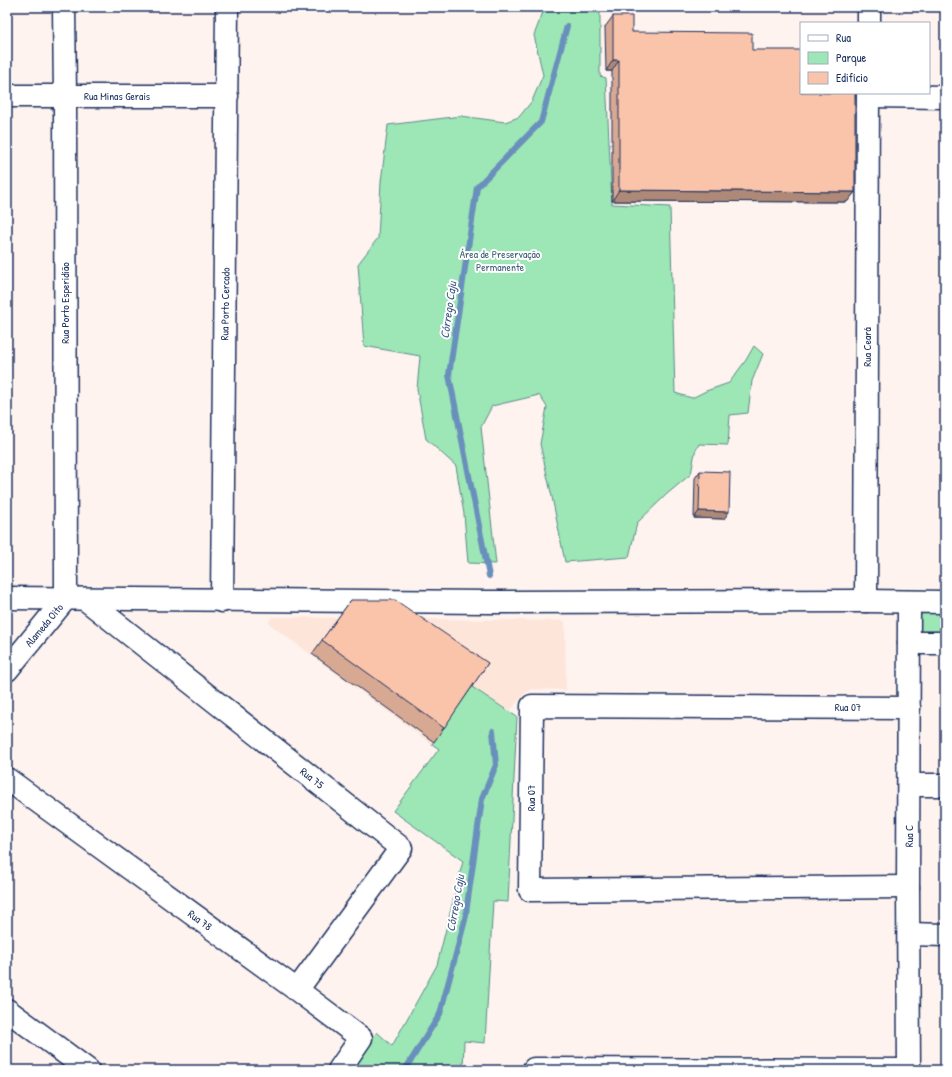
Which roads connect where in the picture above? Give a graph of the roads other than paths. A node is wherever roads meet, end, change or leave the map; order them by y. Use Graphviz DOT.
graph roads {
  1 [pos="64,7"];
  2 [pos="227,7"];
  3 [pos="869,7"];
  4 [pos="869,22"];
  5 [pos="868,94"];
  6 [pos="7,96"];
  7 [pos="65,96"];
  8 [pos="227,96"];
  9 [pos="945,97"];
  10 [pos="7,598"];
  11 [pos="75,599"];
  12 [pos="222,600"];
  13 [pos="866,601"];
  14 [pos="909,602"];
  15 [pos="945,602"];
  16 [pos="909,643"];
  17 [pos="945,643"];
  18 [pos="11,657"];
  19 [pos="909,708"];
  20 [pos="7,779"];
  21 [pos="909,785"];
  22 [pos="945,786"];
  23 [pos="908,886"];
  24 [pos="909,934"];
  25 [pos="945,935"];
  26 [pos="297,990"];
  27 [pos="7,1010"];
  28 [pos="88,1070"];
  29 [pos="339,1070"];
  30 [pos="534,1070"];
  31 [pos="909,1070"];
  1 -- 7 [label="street, Rua Porto Esperidião"];
  2 -- 8 [label="street, Rua Porto Cercado"];
  3 -- 4 [label="street"];
  5 -- 9 [label="street"];
  5 -- 13 [label="street, Rua Ceará"];
  6 -- 7 [label="street, Rua Minas Gerais"];
  7 -- 8 [label="street, Rua Minas Gerais"];
  7 -- 11 [label="street, Rua Porto Esperidião"];
  8 -- 12 [label="street, Rua Porto Cercado"];
  10 -- 11 [label="street"];
  11 -- 12 [label="street"];
  11 -- 18 [label="street, Alameda Oito"];
  11 -- 26 [label="street, Rua 75"];
  12 -- 13 [label="street"];
  13 -- 14 [label="street"];
  14 -- 15 [label="street"];
  14 -- 16 [label="street, Rua C"];
  16 -- 17 [label="street"];
  16 -- 19 [label="street, Rua C"];
  19 -- 21 [label="street, Rua C"];
  19 -- 23 [label="street, Rua 07"];
  20 -- 26 [label="street, Rua 78"];
  21 -- 22 [label="street"];
  21 -- 23 [label="street, Rua C"];
  23 -- 24 [label="street, Rua C"];
  24 -- 25 [label="street"];
  24 -- 31 [label="street, Rua C"];
  26 -- 29 [label="street, Rua 78"];
  27 -- 28 [label="street"];
  30 -- 31 [label="street"];
}
